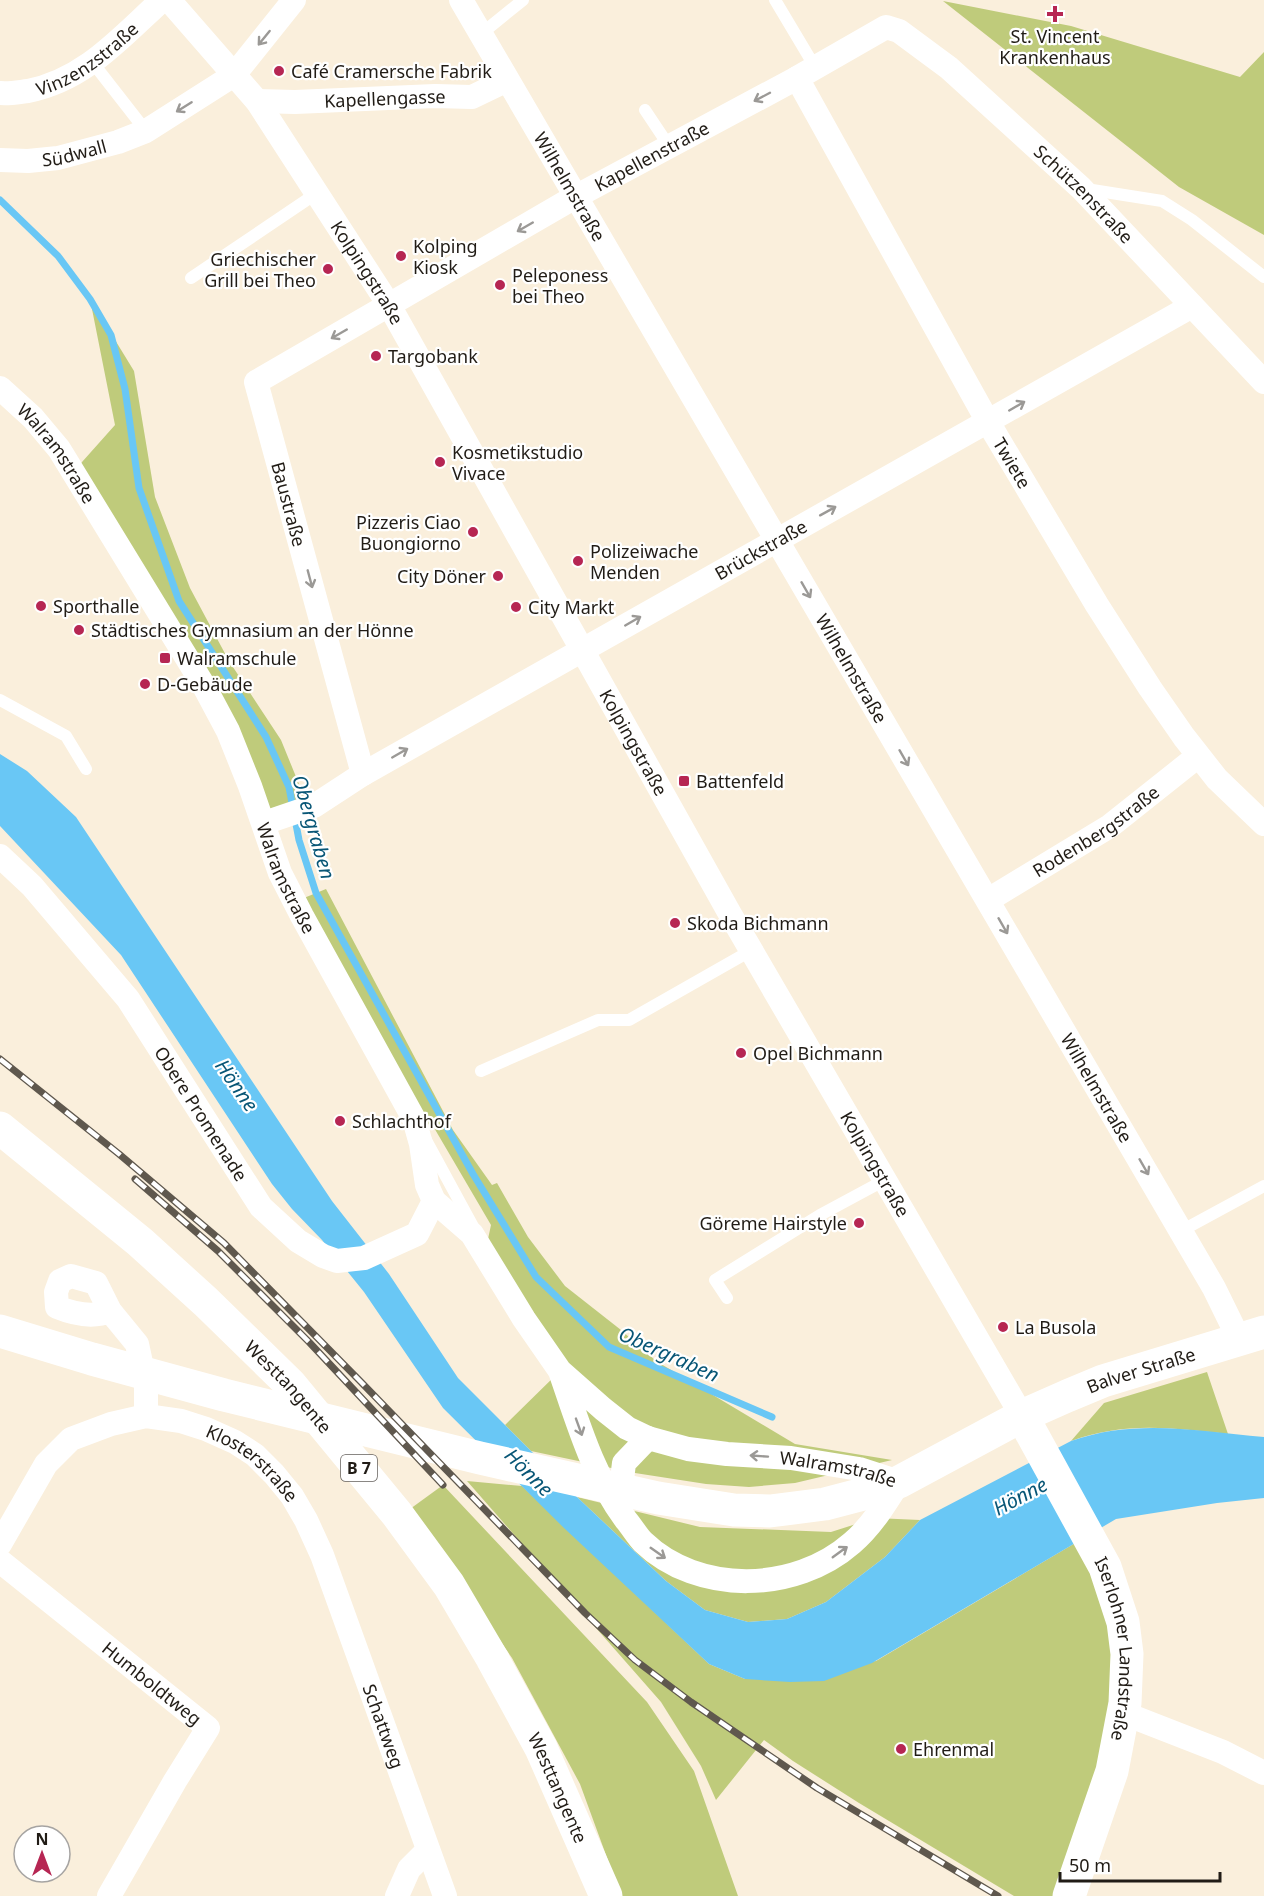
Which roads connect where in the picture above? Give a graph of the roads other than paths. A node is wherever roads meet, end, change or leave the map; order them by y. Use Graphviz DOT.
graph roads {
  1 [pos="294,0"];
  2 [pos="461,0"];
  3 [pos="523,0"];
  4 [pos="775,0"];
  5 [pos="170,1"];
  6 [pos="886,27"];
  7 [pos="481,34"];
  8 [pos="93,63"];
  9 [pos="806,72"];
  10 [pos="234,75"];
  11 [pos="507,80"];
  12 [pos="0,93"];
  13 [pos="257,101"];
  14 [pos="645,110"];
  15 [pos="146,131"];
  16 [pos="669,146"];
  17 [pos="0,160"];
  18 [pos="1082,188"];
  19 [pos="317,193"];
  20 [pos="575,197"];
  21 [pos="191,278"];
  22 [pos="1264,278"];
  23 [pos="390,305"];
  24 [pos="1192,306"];
  25 [pos="1264,382"];
  26 [pos="0,388"];
  27 [pos="988,422"];
  28 [pos="777,539"];
  29 [pos="582,650"];
  30 [pos="0,700"];
  31 [pos="1198,756"];
  32 [pos="86,769"];
  33 [pos="363,774"];
  34 [pos="264,823"];
  35 [pos="1264,824"];
  36 [pos="0,856"];
  37 [pos="988,900"];
  38 [pos="752,950"];
  39 [pos="481,1071"];
  40 [pos="414,1119"];
  41 [pos="0,1128"];
  42 [pos="885,1180"];
  43 [pos="1264,1186"];
  44 [pos="434,1201"];
  45 [pos="1181,1231"];
  46 [pos="485,1253"];
  47 [pos="727,1298"];
  48 [pos="110,1311"];
  49 [pos="0,1331"];
  50 [pos="1252,1335"];
  51 [pos="560,1371"];
  52 [pos="146,1416"];
  53 [pos="1022,1416"];
  54 [pos="648,1437"];
  55 [pos="899,1482"];
  56 [pos="619,1510"];
  57 [pos="0,1544"];
  58 [pos="322,1556"];
  59 [pos="0,1561"];
  60 [pos="1124,1713"];
  61 [pos="1264,1773"];
  62 [pos="428,1850"];
  63 [pos="409,1869"];
  64 [pos="109,1896"];
  65 [pos="397,1896"];
  66 [pos="417,1896"];
  67 [pos="445,1896"];
  68 [pos="606,1896"];
  69 [pos="1069,1896"];
  1 -- 10 [label="street, Südwall, one-way"];
  2 -- 7 [label="street, Wilhelmstraße"];
  3 -- 7 [label="lane"];
  4 -- 9 [label="lane"];
  5 -- 8 [label="street, Vinzenzstraße"];
  5 -- 10 [label="street, Kolpingstraße"];
  6 -- 9 [label="street, Kapellenstraße"];
  6 -- 18 [label="street, Schützenstraße"];
  7 -- 11 [label="street, Wilhelmstraße"];
  8 -- 12 [label="street, Vinzenzstraße"];
  8 -- 15 [label="lane"];
  9 -- 16 [label="street, Kapellenstraße, one-way"];
  9 -- 27 [label="street, Twiete"];
  10 -- 13 [label="street, Kolpingstraße"];
  10 -- 15 [label="street, Südwall, one-way"];
  11 -- 13 [label="street, Kapellengasse"];
  11 -- 20 [label="street, Wilhelmstraße"];
  13 -- 19 [label="street, Kolpingstraße"];
  14 -- 16 [label="lane"];
  15 -- 17 [label="street, Südwall"];
  16 -- 20 [label="street, Kapellenstraße"];
  18 -- 22 [label="lane"];
  18 -- 24 [label="street, Schützenstraße"];
  19 -- 21 [label="lane"];
  19 -- 23 [label="street, Kolpingstraße"];
  20 -- 23 [label="street, Kapellenstraße, one-way"];
  20 -- 28 [label="street, Wilhelmstraße"];
  23 -- 29 [label="street, Kolpingstraße"];
  23 -- 33 [label="street, Baustraße, one-way"];
  24 -- 25 [label="street, Schützenstraße"];
  27 -- 24 [label="street, Brückstraße, one-way"];
  26 -- 34 [label="street, Walramstraße"];
  28 -- 27 [label="street, Brückstraße, one-way"];
  27 -- 31 [label="street, Twiete"];
  29 -- 28 [label="street, Brückstraße, one-way"];
  28 -- 37 [label="street, Wilhelmstraße, one-way"];
  33 -- 29 [label="street, Brückstraße, one-way"];
  29 -- 38 [label="street, Kolpingstraße"];
  30 -- 32 [label="lane"];
  31 -- 35 [label="street, Twiete"];
  31 -- 37 [label="street, Rodenbergstraße"];
  33 -- 34 [label="street, Brückstraße"];
  34 -- 40 [label="street, Walramstraße"];
  36 -- 44 [label="street, Obere Promenade"];
  37 -- 45 [label="street, Wilhelmstraße, one-way"];
  38 -- 39 [label="lane"];
  38 -- 42 [label="street, Kolpingstraße"];
  40 -- 44 [label="street, Walramstraße"];
  40 -- 46 [label="lane"];
  41 -- 68 [label="street, Westtangente / B 7"];
  42 -- 47 [label="lane"];
  42 -- 53 [label="street, Kolpingstraße"];
  43 -- 45 [label="lane"];
  44 -- 46 [label="street, Walramstraße"];
  45 -- 50 [label="street, Wilhelmstraße"];
  46 -- 51 [label="street, Walramstraße"];
  48 -- 52 [label="street"];
  49 -- 55 [label="street, Balver Straße"];
  50 -- 53 [label="street, Balver Straße"];
  51 -- 54 [label="street, Walramstraße"];
  51 -- 56 [label="street, Walramstraße, one-way"];
  52 -- 57 [label="street, Klosterstraße"];
  52 -- 58 [label="street, Klosterstraße"];
  53 -- 55 [label="street, Balver Straße"];
  53 -- 60 [label="street, Iserlohner Landstraße"];
  55 -- 54 [label="street, Walramstraße, one-way"];
  54 -- 56 [label="street"];
  56 -- 55 [label="street, Walramstraße, one-way"];
  58 -- 62 [label="street, Schattweg"];
  59 -- 64 [label="street, Humboldtweg"];
  60 -- 61 [label="street"];
  60 -- 69 [label="street, Iserlohner Landstraße"];
  62 -- 63 [label="street"];
  62 -- 67 [label="street, Schattweg"];
  63 -- 65 [label="street"];
  63 -- 66 [label="street"];
}
